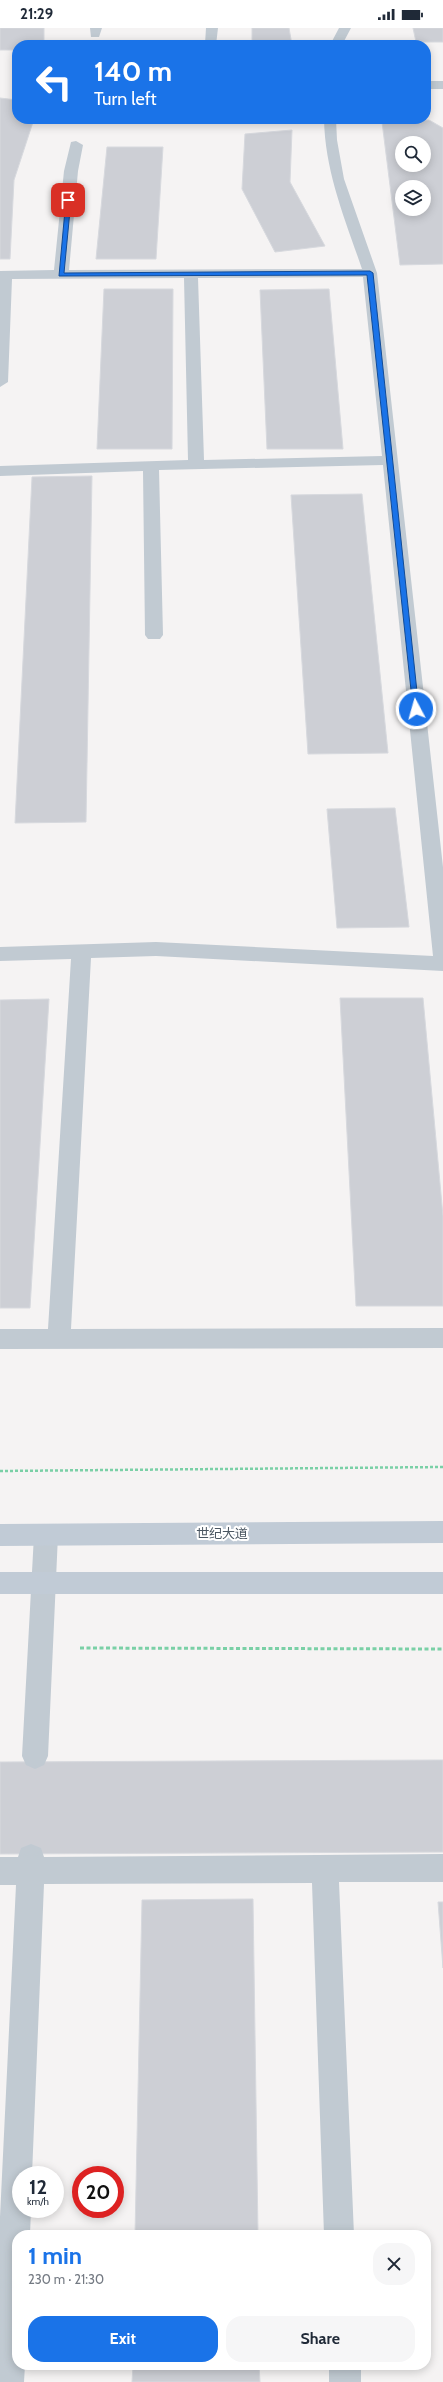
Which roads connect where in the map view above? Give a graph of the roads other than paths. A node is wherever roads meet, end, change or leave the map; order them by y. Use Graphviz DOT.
graph roads {
  1 [pos="212,28"];
  2 [pos="346,28"];
  3 [pos="211,40"];
  4 [pos="339,40"];
  5 [pos="431,85"];
  6 [pos="443,85"];
  7 [pos="330,124"];
  8 [pos="76,145"];
  9 [pos="370,273"];
  10 [pos="191,274"];
  11 [pos="2,275"];
  12 [pos="61,275"];
  13 [pos="0,382"];
  14 [pos="390,460"];
  15 [pos="196,463"];
  16 [pos="151,465"];
  17 [pos="0,471"];
  18 [pos="154,635"];
  19 [pos="81,950"];
  20 [pos="0,954"];
  21 [pos="443,957"];
  22 [pos="443,964"];
  23 [pos="443,1338"];
  24 [pos="0,1339"];
  25 [pos="59,1339"];
  26 [pos="443,1532"];
  27 [pos="46,1534"];
  28 [pos="0,1535"];
  29 [pos="0,1583"];
  30 [pos="44,1583"];
  31 [pos="443,1583"];
  32 [pos="35,1756"];
  33 [pos="31,1864"];
  34 [pos="443,1868"];
  35 [pos="325,1869"];
  36 [pos="0,1871"];
  37 [pos="15,2230"];
  38 [pos="339,2230"];
  39 [pos="12,2292"];
  40 [pos="345,2370"];
  41 [pos="8,2382"];
  42 [pos="345,2382"];
  1 -- 3 [label="lane"];
  2 -- 4 [label="lane"];
  5 -- 6 [label="lane"];
  7 -- 9 [label="lane"];
  8 -- 12 [label="lane"];
  9 -- 10 [label="lane"];
  9 -- 14 [label="lane"];
  10 -- 12 [label="lane"];
  10 -- 15 [label="lane"];
  11 -- 12 [label="lane"];
  11 -- 13 [label="lane"];
  14 -- 15 [label="lane"];
  14 -- 21 [label="lane"];
  15 -- 16 [label="lane"];
  16 -- 17 [label="lane"];
  16 -- 18 [label="lane"];
  19 -- 20 [label="lane"];
  19 -- 22 [label="lane"];
  19 -- 25 [label="lane"];
  23 -- 25 [label="lane"];
  24 -- 25 [label="lane"];
  26 -- 27 [label="street, 世纪大道"];
  27 -- 28 [label="street, 世纪大道"];
  27 -- 30 [label="lane"];
  29 -- 30 [label="street"];
  30 -- 31 [label="street"];
  30 -- 32 [label="lane"];
  33 -- 35 [label="lane"];
  33 -- 36 [label="lane"];
  33 -- 37 [label="lane"];
  34 -- 35 [label="lane"];
  35 -- 38 [label="lane"];
  39 -- 41 [label="lane"];
  40 -- 42 [label="lane"];
}
